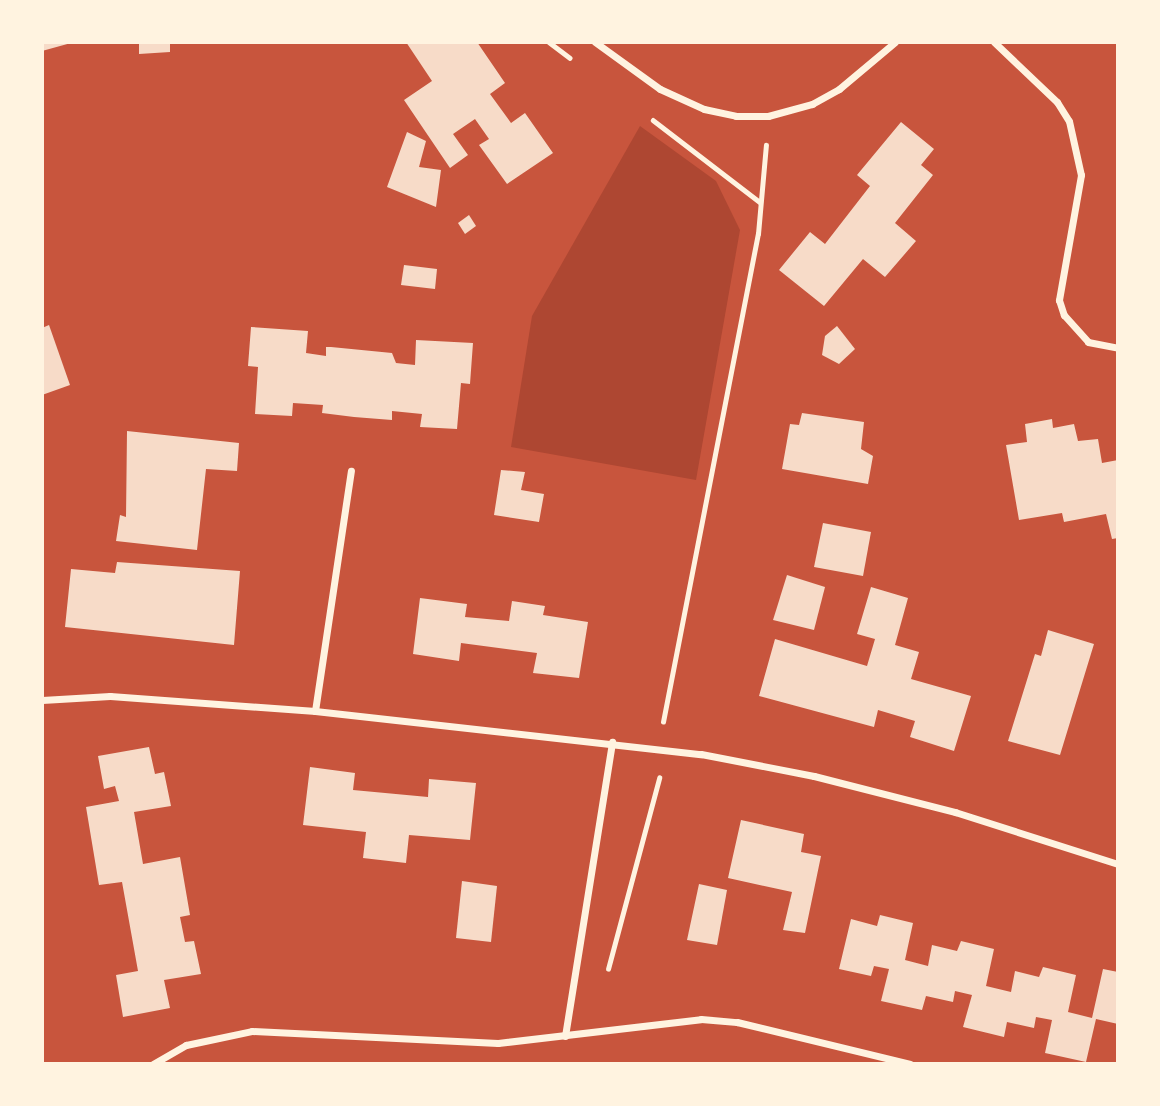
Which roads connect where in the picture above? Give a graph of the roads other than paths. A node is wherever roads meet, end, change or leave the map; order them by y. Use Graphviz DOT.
graph roads {
  1 [pos="595,42"];
  2 [pos="895,42"];
  3 [pos="994,42"];
  4 [pos="1118,348"];
  5 [pos="351,471"];
  6 [pos="42,700"];
  7 [pos="316,711"];
  8 [pos="612,742"];
  9 [pos="1118,864"];
  10 [pos="565,1037"];
  11 [pos="153,1064"];
  12 [pos="910,1064"];
  1 -- 2 [label="street"];
  3 -- 4 [label="street"];
  5 -- 7 [label="street"];
  6 -- 7 [label="street"];
  7 -- 8 [label="street"];
  8 -- 9 [label="street"];
  8 -- 10 [label="street"];
  10 -- 11 [label="street"];
  10 -- 12 [label="street"];
}
